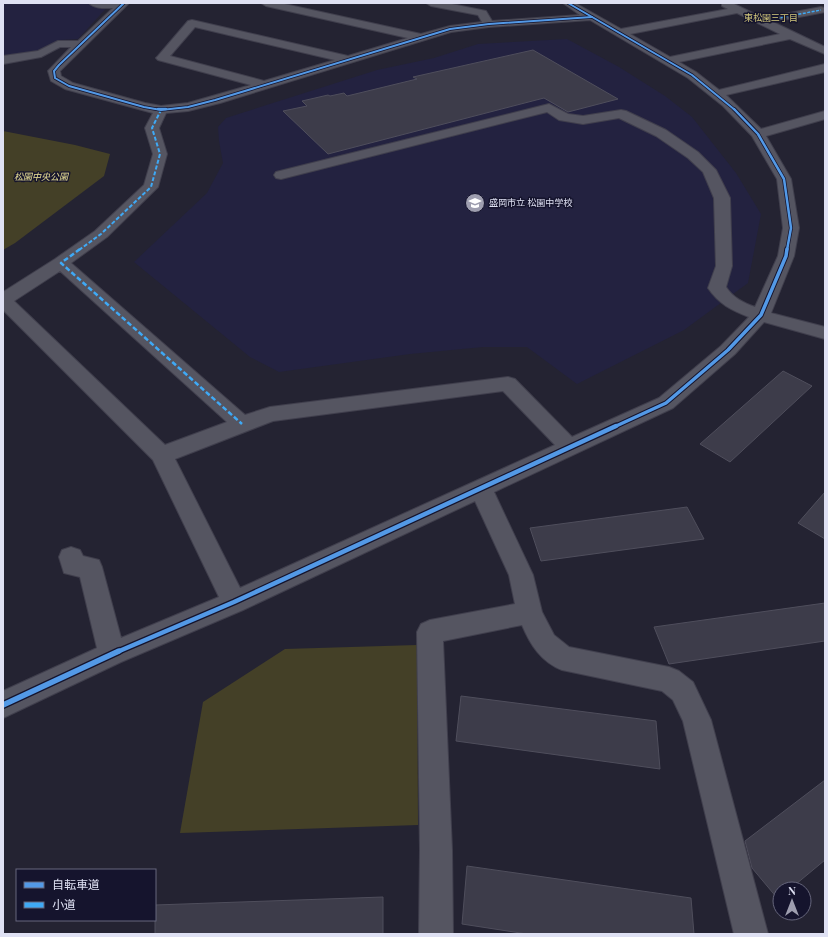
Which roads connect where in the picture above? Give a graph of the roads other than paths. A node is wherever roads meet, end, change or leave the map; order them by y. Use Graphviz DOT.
graph roads {
  1 [pos="94,3"];
  2 [pos="266,3"];
  3 [pos="431,3"];
  4 [pos="724,3"];
  5 [pos="805,3"];
  6 [pos="123,4"];
  7 [pos="452,5"];
  8 [pos="572,5"];
  9 [pos="589,5"];
  10 [pos="738,10"];
  11 [pos="823,11"];
  12 [pos="592,17"];
  13 [pos="763,21"];
  14 [pos="488,24"];
  15 [pos="618,33"];
  16 [pos="792,35"];
  17 [pos="420,37"];
  18 [pos="82,44"];
  19 [pos="825,51"];
  20 [pos="347,59"];
  21 [pos="3,60"];
  22 [pos="668,61"];
  23 [pos="825,68"];
  24 [pos="264,85"];
  25 [pos="716,94"];
  26 [pos="161,110"];
  27 [pos="825,115"];
  28 [pos="758,134"];
  29 [pos="281,175"];
  30 [pos="61,263"];
  31 [pos="3,300"];
  32 [pos="761,315"];
  33 [pos="825,333"];
  34 [pos="242,424"];
  35 [pos="570,448"];
  36 [pos="162,455"];
  37 [pos="481,489"];
  38 [pos="71,557"];
  39 [pos="234,602"];
  40 [pos="529,612"];
  41 [pos="112,654"];
  42 [pos="3,705"];
  43 [pos="436,934"];
  44 [pos="751,934"];
  1 -- 6 [label="street"];
  2 -- 17 [label="street"];
  3 -- 7 [label="street"];
  4 -- 10 [label="street"];
  5 -- 11 [label="street"];
  6 -- 18 [label="street"];
  7 -- 14 [label="street"];
  8 -- 9 [label="street"];
  8 -- 12 [label="street"];
  10 -- 13 [label="street"];
  10 -- 15 [label="street"];
  11 -- 13 [label="street"];
  12 -- 14 [label="street"];
  12 -- 15 [label="street"];
  13 -- 16 [label="street"];
  14 -- 17 [label="street"];
  15 -- 22 [label="street"];
  16 -- 19 [label="street"];
  16 -- 22 [label="street"];
  17 -- 20 [label="street"];
  18 -- 21 [label="street"];
  18 -- 26 [label="street"];
  20 -- 24 [label="street"];
  20 -- 24 [label="street"];
  22 -- 25 [label="street"];
  23 -- 25 [label="street"];
  24 -- 26 [label="street"];
  25 -- 28 [label="street"];
  26 -- 30 [label="street"];
  27 -- 28 [label="street"];
  28 -- 32 [label="street"];
  29 -- 32 [label="street"];
  30 -- 31 [label="street"];
  30 -- 34 [label="street"];
  31 -- 36 [label="street"];
  32 -- 33 [label="street"];
  32 -- 35 [label="street"];
  34 -- 35 [label="street"];
  34 -- 36 [label="street"];
  35 -- 37 [label="street"];
  36 -- 39 [label="street"];
  37 -- 39 [label="street"];
  37 -- 40 [label="street"];
  38 -- 41 [label="street"];
  39 -- 41 [label="street"];
  40 -- 43 [label="street"];
  40 -- 44 [label="street"];
  41 -- 42 [label="street"];
}
